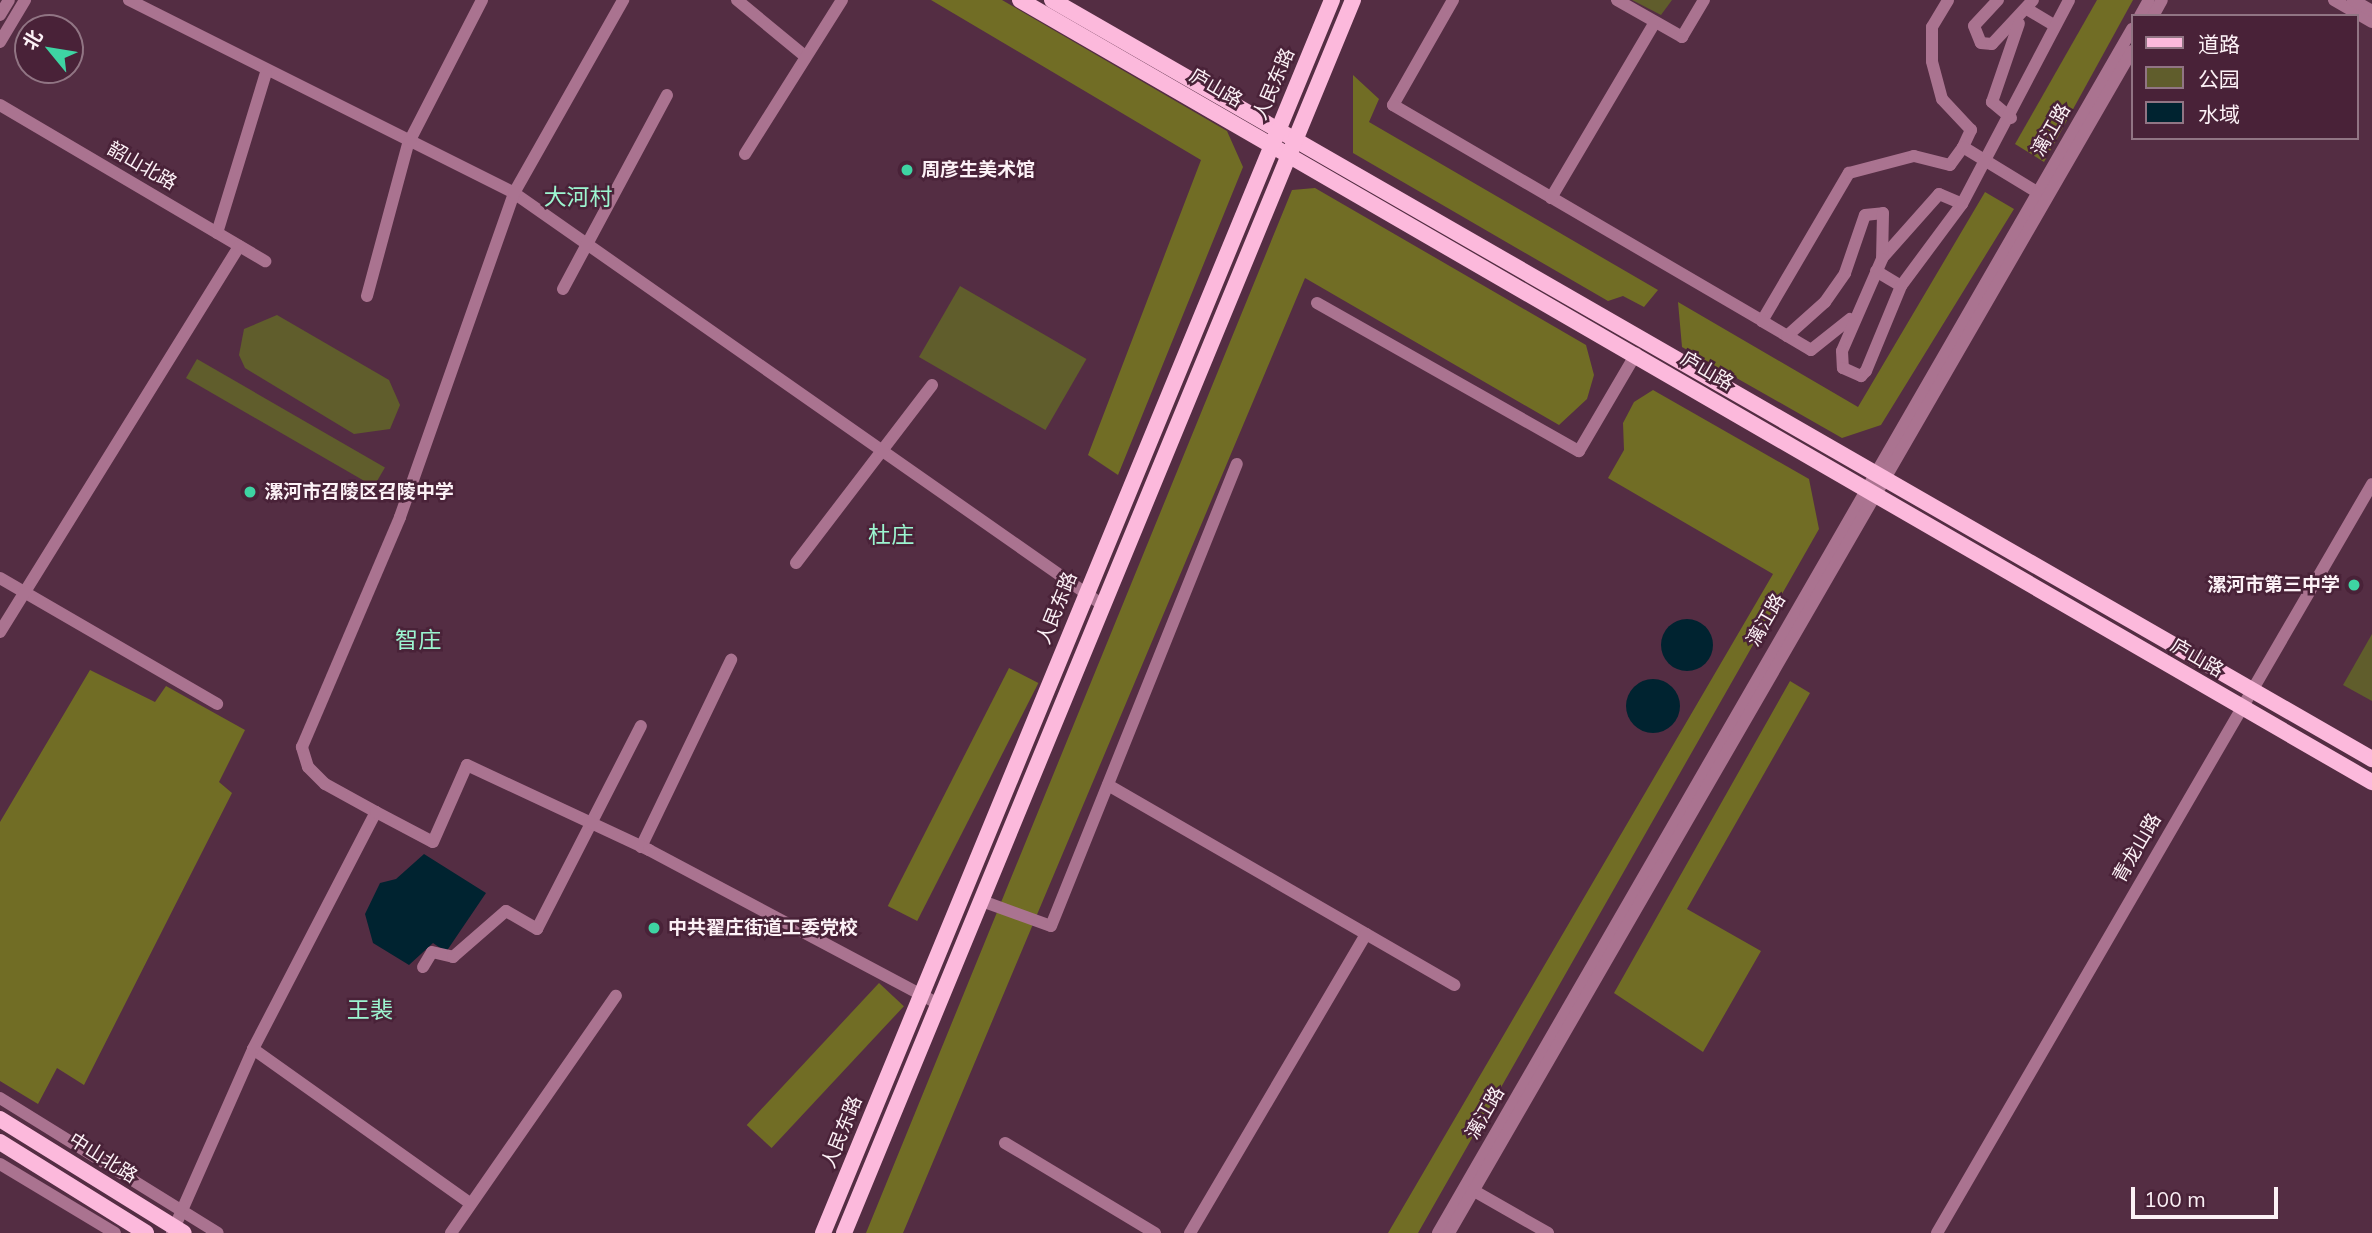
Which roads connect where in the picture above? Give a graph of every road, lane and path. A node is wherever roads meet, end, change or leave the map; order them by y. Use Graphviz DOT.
graph roads {
  1 [pos="9,0"];
  2 [pos="24,0"];
  3 [pos="129,0"];
  4 [pos="482,0"];
  5 [pos="623,0"];
  6 [pos="737,0"];
  7 [pos="842,0"];
  8 [pos="1020,0"];
  9 [pos="1052,0"];
  10 [pos="1332,0"];
  11 [pos="1353,0"];
  12 [pos="1453,0"];
  13 [pos="1618,0"];
  14 [pos="1704,0"];
  15 [pos="1998,0"];
  16 [pos="2069,0"];
  17 [pos="2334,0"];
  18 [pos="2353,0"];
  19 [pos="1944,1"];
  20 [pos="2027,9"];
  21 [pos="2372,11"];
  22 [pos="0,15"];
  23 [pos="1655,22"];
  24 [pos="2372,22"];
  25 [pos="2052,24"];
  26 [pos="2130,33"];
  27 [pos="1995,41"];
  28 [pos="0,42"];
  29 [pos="2008,49"];
  30 [pos="2130,54"];
  31 [pos="806,57"];
  32 [pos="266,73"];
  33 [pos="667,95"];
  34 [pos="0,105"];
  35 [pos="2011,118"];
  36 [pos="1278,129"];
  37 [pos="408,144"];
  38 [pos="1272,145"];
  39 [pos="1292,147"];
  40 [pos="1963,148"];
  41 [pos="745,154"];
  42 [pos="1986,161"];
  43 [pos="514,193"];
  44 [pos="2043,195"];
  45 [pos="1551,198"];
  46 [pos="1962,204"];
  47 [pos="1887,229"];
  48 [pos="217,233"];
  49 [pos="1899,237"];
  50 [pos="590,240"];
  51 [pos="239,246"];
  52 [pos="265,261"];
  53 [pos="1879,265"];
  54 [pos="1901,286"];
  55 [pos="563,289"];
  56 [pos="367,296"];
  57 [pos="1317,303"];
  58 [pos="1762,321"];
  59 [pos="1787,336"];
  60 [pos="1840,338"];
  61 [pos="1640,347"];
  62 [pos="932,385"];
  63 [pos="880,448"];
  64 [pos="1237,464"];
  65 [pos="1879,475"];
  66 [pos="2372,484"];
  67 [pos="1870,490"];
  68 [pos="796,563"];
  69 [pos="0,578"];
  70 [pos="24,592"];
  71 [pos="1084,596"];
  72 [pos="1104,606"];
  73 [pos="0,632"];
  74 [pos="731,660"];
  75 [pos="2251,690"];
  76 [pos="217,704"];
  77 [pos="2241,708"];
  78 [pos="641,726"];
  79 [pos="2372,759"];
  80 [pos="2372,782"];
  81 [pos="1108,785"];
  82 [pos="376,812"];
  83 [pos="593,824"];
  84 [pos="641,847"];
  85 [pos="982,901"];
  86 [pos="1366,933"];
  87 [pos="423,967"];
  88 [pos="1454,985"];
  89 [pos="920,995"];
  90 [pos="616,996"];
  91 [pos="939,1004"];
  92 [pos="253,1049"];
  93 [pos="0,1098"];
  94 [pos="0,1119"];
  95 [pos="0,1142"];
  96 [pos="1005,1143"];
  97 [pos="0,1164"];
  98 [pos="1470,1188"];
  99 [pos="471,1204"];
  100 [pos="184,1212"];
  101 [pos="122,1218"];
  102 [pos="177,1231"];
  103 [pos="113,1233"];
  104 [pos="146,1233"];
  105 [pos="218,1233"];
  106 [pos="451,1233"];
  107 [pos="823,1233"];
  108 [pos="844,1233"];
  109 [pos="1155,1233"];
  110 [pos="1190,1233"];
  111 [pos="1438,1233"];
  112 [pos="1449,1233"];
  113 [pos="1548,1233"];
  114 [pos="1937,1233"];
  1 -- 22 [label="street"];
  2 -- 28 [label="street"];
  3 -- 32 [label="street"];
  4 -- 37 [label="street"];
  5 -- 43 [label="street"];
  6 -- 31 [label="street"];
  7 -- 31 [label="street"];
  8 -- 38 [label="main road, 庐山路"];
  9 -- 36 [label="main road, 庐山路"];
  10 -- 36 [label="main road, 人民东路"];
  11 -- 39 [label="main road, 人民东路"];
  12 -- 45 [label="street"];
  13 -- 23 [label="street"];
  14 -- 23 [label="street"];
  15 -- 27 [label="street"];
  16 -- 25 [label="street"];
  17 -- 24 [label="street"];
  18 -- 21 [label="street"];
  19 -- 40 [label="street"];
  20 -- 25 [label="street"];
  20 -- 27 [label="street"];
  20 -- 29 [label="street"];
  23 -- 45 [label="street"];
  25 -- 35 [label="street"];
  26 -- 44 [label="street, 漓江路"];
  27 -- 29 [label="street"];
  29 -- 35 [label="street"];
  30 -- 44 [label="street, 漓江路"];
  31 -- 41 [label="street"];
  32 -- 37 [label="street"];
  32 -- 48 [label="street"];
  33 -- 50 [label="street"];
  34 -- 48 [label="street, 韶山北路"];
  35 -- 42 [label="street"];
  36 -- 38 [label="main road, 人民东路"];
  36 -- 39 [label="main road, 庐山路"];
  37 -- 43 [label="street"];
  37 -- 56 [label="street"];
  38 -- 39 [label="main road, 庐山路"];
  38 -- 71 [label="main road, 人民东路"];
  39 -- 61 [label="main road, 庐山路"];
  39 -- 72 [label="main road, 人民东路"];
  40 -- 42 [label="street"];
  40 -- 58 [label="street"];
  42 -- 44 [label="street"];
  42 -- 46 [label="street"];
  43 -- 50 [label="street"];
  43 -- 82 [label="street"];
  44 -- 65 [label="street, 漓江路"];
  45 -- 58 [label="street"];
  46 -- 49 [label="street"];
  46 -- 54 [label="street"];
  47 -- 49 [label="street"];
  47 -- 53 [label="street"];
  47 -- 59 [label="street"];
  48 -- 51 [label="street, 韶山北路"];
  49 -- 53 [label="street"];
  50 -- 55 [label="street"];
  50 -- 63 [label="street"];
  51 -- 52 [label="street, 韶山北路"];
  51 -- 70 [label="street"];
  53 -- 54 [label="street"];
  53 -- 60 [label="street"];
  54 -- 60 [label="street"];
  57 -- 61 [label="street"];
  58 -- 59 [label="street"];
  59 -- 60 [label="street"];
  61 -- 65 [label="main road, 庐山路"];
  61 -- 67 [label="main road, 庐山路"];
  62 -- 63 [label="street"];
  63 -- 68 [label="street"];
  63 -- 71 [label="street"];
  64 -- 81 [label="street"];
  65 -- 67 [label="street, 漓江路"];
  65 -- 75 [label="main road, 庐山路"];
  66 -- 75 [label="street, 青龙山路"];
  67 -- 77 [label="main road, 庐山路"];
  67 -- 98 [label="street, 漓江路"];
  69 -- 70 [label="street"];
  70 -- 73 [label="street"];
  70 -- 76 [label="street"];
  71 -- 72 [label="street"];
  71 -- 89 [label="main road, 人民东路"];
  72 -- 85 [label="main road, 人民东路"];
  74 -- 84 [label="street"];
  75 -- 77 [label="street, 青龙山路"];
  75 -- 79 [label="main road, 庐山路"];
  77 -- 80 [label="main road, 庐山路"];
  77 -- 114 [label="street, 青龙山路"];
  78 -- 83 [label="street"];
  81 -- 85 [label="street"];
  81 -- 86 [label="street"];
  82 -- 83 [label="street"];
  82 -- 92 [label="street"];
  83 -- 84 [label="street"];
  83 -- 87 [label="street"];
  84 -- 89 [label="street"];
  85 -- 91 [label="main road, 人民东路"];
  86 -- 88 [label="street"];
  86 -- 110 [label="street"];
  89 -- 91 [label="street"];
  89 -- 107 [label="main road, 人民东路"];
  90 -- 99 [label="street"];
  91 -- 108 [label="main road, 人民东路"];
  92 -- 99 [label="street"];
  92 -- 100 [label="street"];
  93 -- 100 [label="street"];
  94 -- 102 [label="main road, 中山北路"];
  95 -- 101 [label="main road"];
  96 -- 109 [label="street"];
  97 -- 103 [label="street"];
  98 -- 111 [label="street, 漓江路"];
  98 -- 112 [label="street, 漓江路"];
  98 -- 113 [label="street"];
  99 -- 106 [label="street"];
  100 -- 102 [label="street"];
  100 -- 105 [label="street"];
  101 -- 103 [label="street"];
  101 -- 104 [label="main road"];
}
